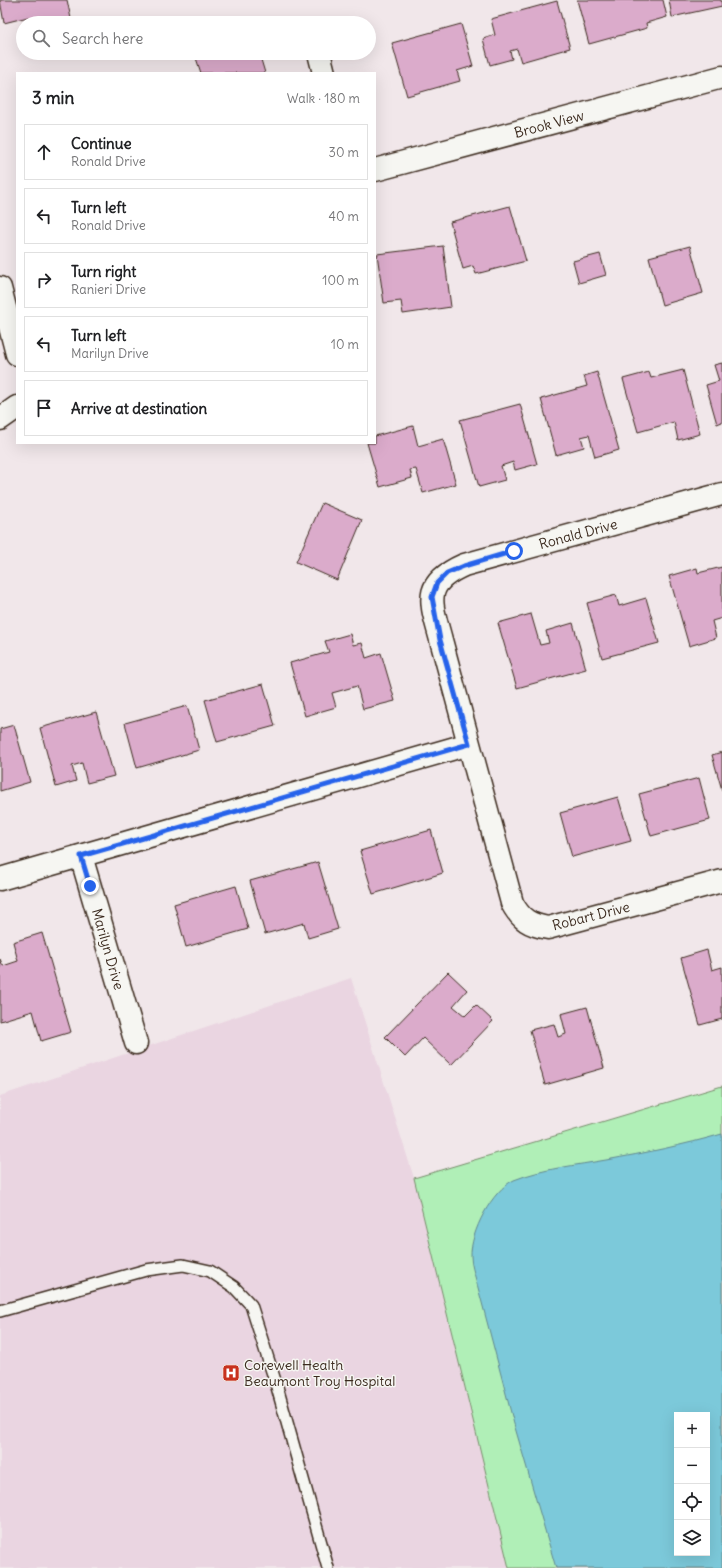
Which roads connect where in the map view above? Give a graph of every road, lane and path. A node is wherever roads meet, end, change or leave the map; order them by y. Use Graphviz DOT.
graph roads {
  1 [pos="321,60"];
  2 [pos="324,72"];
  3 [pos="722,76"];
  4 [pos="376,170"];
  5 [pos="0,288"];
  6 [pos="16,350"];
  7 [pos="16,408"];
  8 [pos="0,419"];
  9 [pos="722,494"];
  10 [pos="469,744"];
  11 [pos="81,856"];
  12 [pos="0,879"];
  13 [pos="722,881"];
  14 [pos="136,1043"];
  15 [pos="0,1312"];
  16 [pos="328,1568"];
  1 -- 2 [label="street"];
  3 -- 4 [label="street, Brook View"];
  5 -- 6 [label="street"];
  7 -- 8 [label="street"];
  9 -- 10 [label="street, Ronald Drive"];
  10 -- 11 [label="street"];
  10 -- 13 [label="street, Robart Drive"];
  11 -- 12 [label="street"];
  11 -- 14 [label="street, Marilyn Drive"];
  15 -- 16 [label="lane"];
}
